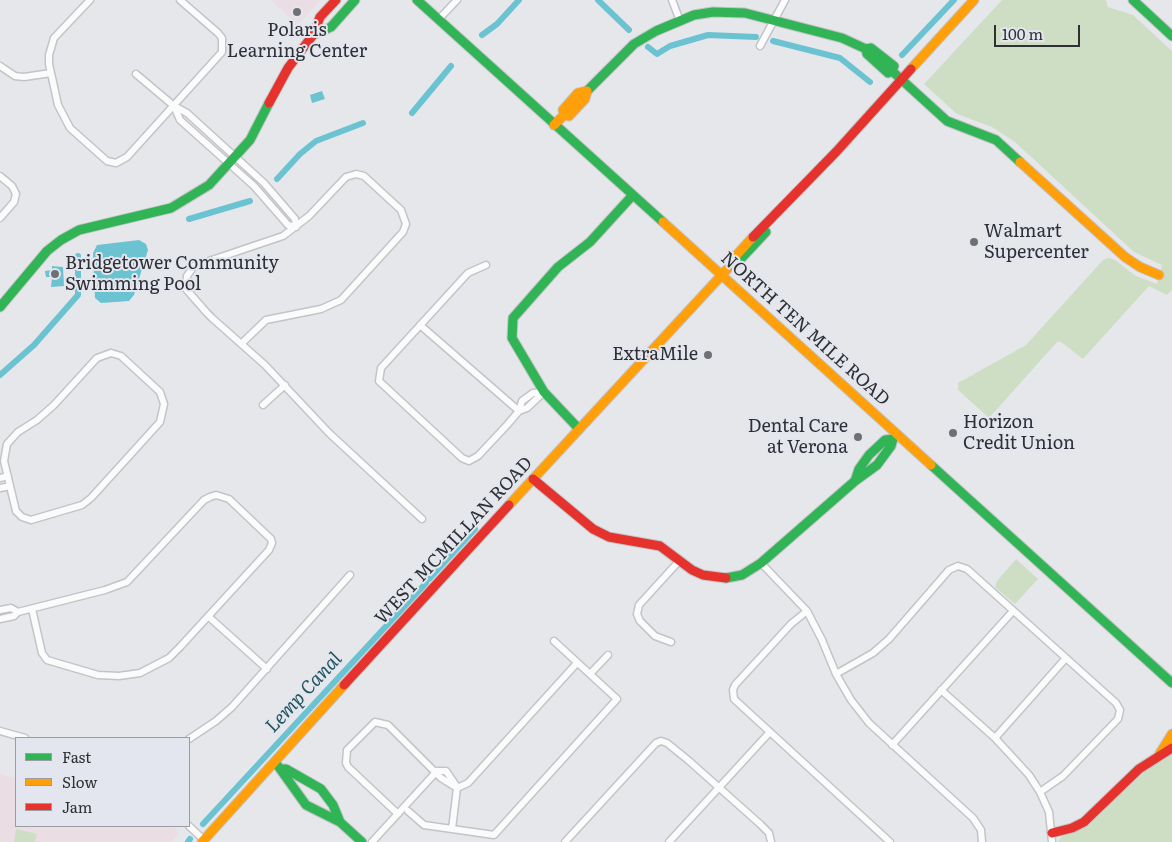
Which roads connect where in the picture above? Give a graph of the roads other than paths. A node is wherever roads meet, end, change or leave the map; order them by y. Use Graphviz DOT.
graph roads {
  1 [pos="90,0"];
  2 [pos="180,0"];
  3 [pos="336,0"];
  4 [pos="355,0"];
  5 [pos="416,0"];
  6 [pos="457,0"];
  7 [pos="672,0"];
  8 [pos="785,0"];
  9 [pos="974,0"];
  10 [pos="1133,0"];
  11 [pos="438,20"];
  12 [pos="774,20"];
  13 [pos="680,21"];
  14 [pos="314,35"];
  15 [pos="1172,36"];
  16 [pos="760,46"];
  17 [pos="0,66"];
  18 [pos="51,73"];
  19 [pos="136,74"];
  20 [pos="902,80"];
  21 [pos="174,106"];
  22 [pos="554,126"];
  23 [pos="234,162"];
  24 [pos="0,176"];
  25 [pos="632,196"];
  26 [pos="0,218"];
  27 [pos="296,228"];
  28 [pos="486,265"];
  29 [pos="1159,275"];
  30 [pos="720,276"];
  31 [pos="0,307"];
  32 [pos="420,325"];
  33 [pos="242,344"];
  34 [pos="285,385"];
  35 [pos="544,392"];
  36 [pos="263,405"];
  37 [pos="519,410"];
  38 [pos="579,429"];
  39 [pos="895,436"];
  40 [pos="8,476"];
  41 [pos="0,478"];
  42 [pos="533,479"];
  43 [pos="855,481"];
  44 [pos="10,486"];
  45 [pos="0,488"];
  46 [pos="422,519"];
  47 [pos="680,560"];
  48 [pos="761,563"];
  49 [pos="350,575"];
  50 [pos="32,609"];
  51 [pos="0,610"];
  52 [pos="1013,611"];
  53 [pos="18,612"];
  54 [pos="807,612"];
  55 [pos="209,617"];
  56 [pos="0,619"];
  57 [pos="554,641"];
  58 [pos="671,642"];
  59 [pos="608,655"];
  60 [pos="1066,658"];
  61 [pos="577,663"];
  62 [pos="267,669"];
  63 [pos="590,674"];
  64 [pos="836,674"];
  65 [pos="1172,683"];
  66 [pos="941,690"];
  67 [pos="0,731"];
  68 [pos="768,732"];
  69 [pos="1172,734"];
  70 [pos="21,737"];
  71 [pos="190,738"];
  72 [pos="995,738"];
  73 [pos="892,745"];
  74 [pos="1172,748"];
  75 [pos="1159,755"];
  76 [pos="274,762"];
  77 [pos="282,770"];
  78 [pos="437,771"];
  79 [pos="457,788"];
  80 [pos="718,788"];
  81 [pos="1040,792"];
  82 [pos="408,811"];
  83 [pos="398,814"];
  84 [pos="340,822"];
  85 [pos="190,827"];
  86 [pos="452,829"];
  87 [pos="1052,837"];
  88 [pos="882,839"];
  89 [pos="203,841"];
  90 [pos="772,841"];
  91 [pos="362,842"];
  92 [pos="372,842"];
  93 [pos="565,842"];
  94 [pos="669,842"];
  95 [pos="890,842"];
  96 [pos="982,842"];
  1 -- 18 [label="street"];
  2 -- 21 [label="street"];
  3 -- 14 [label="street"];
  4 -- 14 [label="street"];
  5 -- 11 [label="street, NORTH TEN MILE ROAD"];
  6 -- 11 [label="street"];
  7 -- 13 [label="street"];
  8 -- 12 [label="street"];
  9 -- 20 [label="street, WEST MCMILLAN ROAD"];
  10 -- 15 [label="street"];
  11 -- 22 [label="street, NORTH TEN MILE ROAD"];
  12 -- 13 [label="street"];
  12 -- 16 [label="street"];
  12 -- 20 [label="street"];
  13 -- 22 [label="street"];
  14 -- 23 [label="street"];
  17 -- 18 [label="street"];
  18 -- 21 [label="street"];
  19 -- 21 [label="street"];
  20 -- 29 [label="street"];
  20 -- 30 [label="street, WEST MCMILLAN ROAD"];
  21 -- 23 [label="street"];
  22 -- 25 [label="street, NORTH TEN MILE ROAD"];
  23 -- 27 [label="street"];
  23 -- 31 [label="street"];
  24 -- 26 [label="street"];
  25 -- 30 [label="street, NORTH TEN MILE ROAD"];
  25 -- 35 [label="street"];
  27 -- 33 [label="street"];
  27 -- 33 [label="street"];
  28 -- 32 [label="street"];
  30 -- 38 [label="street, WEST MCMILLAN ROAD"];
  30 -- 39 [label="street, NORTH TEN MILE ROAD"];
  32 -- 37 [label="street"];
  32 -- 37 [label="street"];
  33 -- 34 [label="street"];
  34 -- 36 [label="street"];
  34 -- 46 [label="street"];
  35 -- 37 [label="street"];
  35 -- 38 [label="street"];
  38 -- 42 [label="street, WEST MCMILLAN ROAD"];
  39 -- 43 [label="street"];
  39 -- 43 [label="street"];
  39 -- 65 [label="street, NORTH TEN MILE ROAD"];
  40 -- 41 [label="street"];
  40 -- 44 [label="street"];
  40 -- 44 [label="street"];
  42 -- 47 [label="street"];
  42 -- 76 [label="street, WEST MCMILLAN ROAD"];
  43 -- 48 [label="street"];
  44 -- 45 [label="street"];
  47 -- 48 [label="street"];
  47 -- 58 [label="street"];
  48 -- 54 [label="street"];
  49 -- 62 [label="street"];
  50 -- 53 [label="street"];
  50 -- 55 [label="street"];
  50 -- 55 [label="street"];
  51 -- 53 [label="street"];
  52 -- 60 [label="street"];
  52 -- 64 [label="street"];
  52 -- 66 [label="street"];
  53 -- 56 [label="street"];
  54 -- 64 [label="street"];
  54 -- 68 [label="street"];
  55 -- 62 [label="street"];
  57 -- 61 [label="street"];
  59 -- 63 [label="street"];
  60 -- 72 [label="street"];
  60 -- 81 [label="street"];
  61 -- 63 [label="street"];
  61 -- 79 [label="street"];
  62 -- 71 [label="street"];
  63 -- 86 [label="street"];
  64 -- 73 [label="street"];
  66 -- 72 [label="street"];
  66 -- 73 [label="street"];
  67 -- 70 [label="street"];
  68 -- 80 [label="street"];
  68 -- 88 [label="street"];
  69 -- 75 [label="street"];
  72 -- 81 [label="street"];
  73 -- 96 [label="street"];
  74 -- 75 [label="street"];
  75 -- 87 [label="street"];
  76 -- 77 [label="street"];
  76 -- 89 [label="street, WEST MCMILLAN ROAD"];
  77 -- 84 [label="street"];
  77 -- 84 [label="street"];
  78 -- 79 [label="street"];
  78 -- 83 [label="street"];
  78 -- 83 [label="street"];
  79 -- 86 [label="street"];
  80 -- 90 [label="street"];
  80 -- 93 [label="street"];
  80 -- 94 [label="street"];
  81 -- 87 [label="street"];
  82 -- 86 [label="street"];
  83 -- 92 [label="street"];
  84 -- 91 [label="street"];
  85 -- 89 [label="street"];
  88 -- 95 [label="street"];
}
